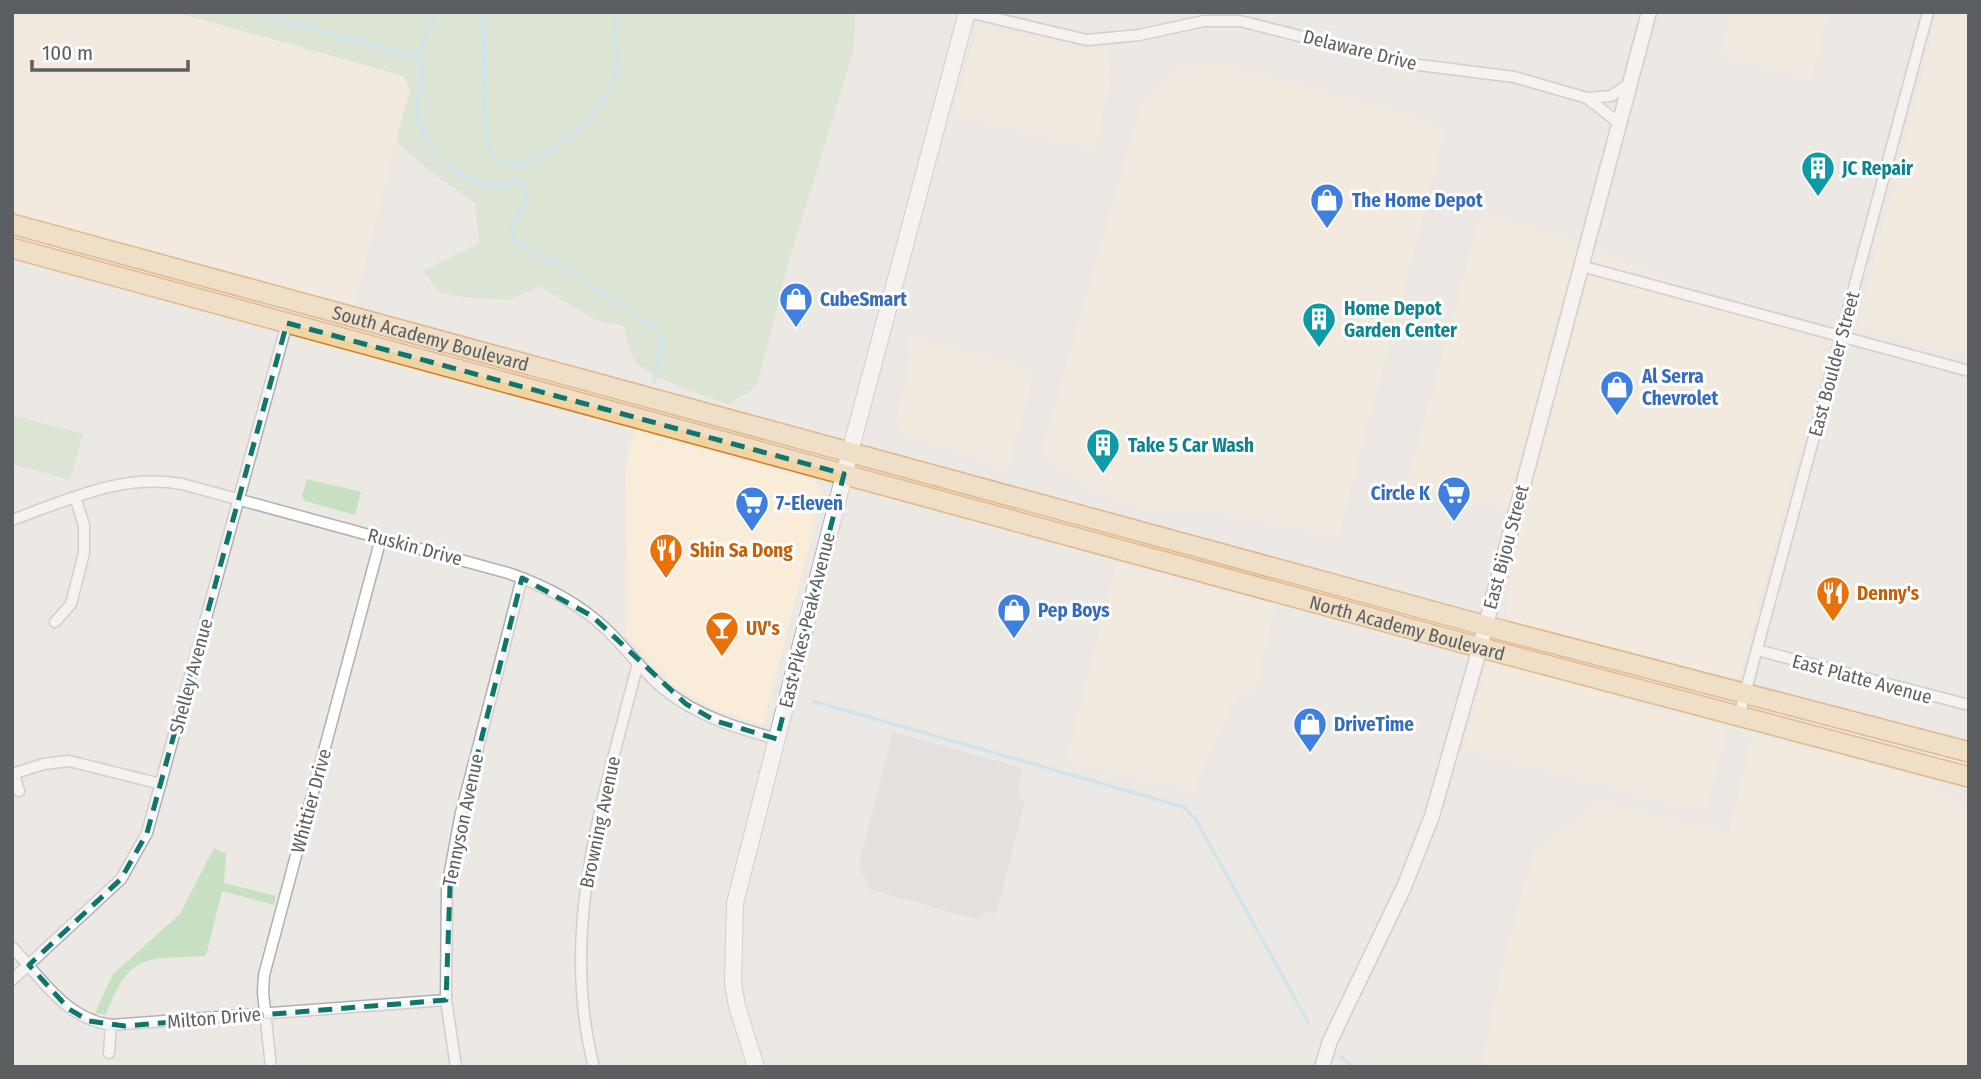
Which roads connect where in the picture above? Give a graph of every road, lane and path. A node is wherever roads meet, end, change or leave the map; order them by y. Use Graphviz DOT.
graph roads {
  1 [pos="968,12"];
  2 [pos="1649,12"];
  3 [pos="1928,12"];
  4 [pos="1629,84"];
  5 [pos="1587,98"];
  6 [pos="1619,123"];
  7 [pos="12,224"];
  8 [pos="12,248"];
  9 [pos="1581,266"];
  10 [pos="287,323"];
  11 [pos="1842,336"];
  12 [pos="1969,371"];
  13 [pos="850,452"];
  14 [pos="844,474"];
  15 [pos="75,497"];
  16 [pos="239,499"];
  17 [pos="12,520"];
  18 [pos="381,538"];
  19 [pos="523,578"];
  20 [pos="55,622"];
  21 [pos="1485,625"];
  22 [pos="1479,648"];
  23 [pos="1757,650"];
  24 [pos="638,663"];
  25 [pos="1745,694"];
  26 [pos="1969,705"];
  27 [pos="1739,716"];
  28 [pos="777,739"];
  29 [pos="1969,751"];
  30 [pos="13,774"];
  31 [pos="1969,777"];
  32 [pos="161,784"];
  33 [pos="19,791"];
  34 [pos="12,947"];
  35 [pos="29,965"];
  36 [pos="12,980"];
  37 [pos="446,1000"];
  38 [pos="265,1014"];
  39 [pos="111,1025"];
  40 [pos="109,1053"];
  41 [pos="271,1067"];
  42 [pos="456,1067"];
  43 [pos="594,1067"];
  44 [pos="756,1067"];
  45 [pos="1322,1067"];
  1 -- 5 [label="street, Delaware Drive"];
  1 -- 13 [label="main road, East Pikes Peak Avenue"];
  2 -- 4 [label="street, East Bijou Street"];
  3 -- 11 [label="street, East Boulder Street"];
  4 -- 5 [label="street, Delaware Drive"];
  4 -- 6 [label="street, East Bijou Street"];
  5 -- 6 [label="street, Delaware Drive"];
  6 -- 9 [label="street, East Bijou Street"];
  7 -- 13 [label="highway, South Academy Boulevard"];
  8 -- 10 [label="highway, South Academy Boulevard"];
  9 -- 11 [label="street"];
  9 -- 21 [label="street, East Bijou Street"];
  10 -- 14 [label="highway, South Academy Boulevard"];
  10 -- 16 [label="street, Shelley Avenue"];
  11 -- 12 [label="street"];
  11 -- 23 [label="street, East Boulder Street"];
  13 -- 14 [label="main road, East Pikes Peak Avenue"];
  13 -- 21 [label="highway, North Academy Boulevard"];
  14 -- 22 [label="highway, North Academy Boulevard"];
  14 -- 28 [label="main road, East Pikes Peak Avenue"];
  15 -- 16 [label="street, Ruskin Drive"];
  15 -- 17 [label="street, Ruskin Drive"];
  15 -- 20 [label="street"];
  16 -- 18 [label="street, Ruskin Drive"];
  16 -- 32 [label="street, Shelley Avenue"];
  18 -- 19 [label="street, Ruskin Drive"];
  18 -- 38 [label="street, Whittier Drive"];
  19 -- 24 [label="street, Ruskin Drive"];
  19 -- 37 [label="street, Tennyson Avenue"];
  21 -- 22 [label="street, East Bijou Street"];
  21 -- 25 [label="highway, North Academy Boulevard"];
  22 -- 27 [label="highway, North Academy Boulevard"];
  22 -- 45 [label="street, East Bijou Street"];
  23 -- 25 [label="street, East Boulder Street"];
  23 -- 26 [label="street, East Platte Avenue"];
  24 -- 28 [label="street, Ruskin Drive"];
  24 -- 43 [label="street, Browning Avenue"];
  25 -- 27 [label="street, East Boulder Street"];
  25 -- 29 [label="highway, North Academy Boulevard"];
  27 -- 31 [label="highway, North Academy Boulevard"];
  28 -- 44 [label="main road, East Pikes Peak Avenue"];
  30 -- 32 [label="street"];
  30 -- 33 [label="street"];
  32 -- 35 [label="street, Shelley Avenue"];
  34 -- 35 [label="street, Milton Drive"];
  35 -- 36 [label="street, Shelley Avenue"];
  35 -- 39 [label="street, Milton Drive"];
  37 -- 38 [label="street, Milton Drive"];
  37 -- 42 [label="street, Tennyson Avenue"];
  38 -- 39 [label="street, Milton Drive"];
  38 -- 41 [label="street, Whittier Drive"];
  39 -- 40 [label="street"];
}
